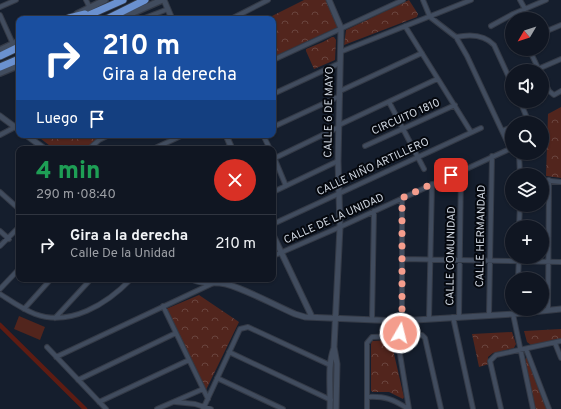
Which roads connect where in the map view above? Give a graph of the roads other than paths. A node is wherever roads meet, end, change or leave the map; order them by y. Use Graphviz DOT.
graph roads {
  1 [pos="16,0"];
  2 [pos="86,0"];
  3 [pos="105,0"];
  4 [pos="123,0"];
  5 [pos="145,0"];
  6 [pos="163,0"];
  7 [pos="268,0"];
  8 [pos="330,0"];
  9 [pos="403,0"];
  10 [pos="423,0"];
  11 [pos="471,0"];
  12 [pos="520,0"];
  13 [pos="546,0"];
  14 [pos="0,7"];
  15 [pos="168,9"];
  16 [pos="525,9"];
  17 [pos="92,10"];
  18 [pos="518,12"];
  19 [pos="240,14"];
  20 [pos="0,15"];
  21 [pos="73,16"];
  22 [pos="84,16"];
  23 [pos="113,16"];
  24 [pos="128,16"];
  25 [pos="150,16"];
  26 [pos="171,16"];
  27 [pos="236,16"];
  28 [pos="430,17"];
  29 [pos="505,18"];
  30 [pos="561,25"];
  31 [pos="405,26"];
  32 [pos="491,26"];
  33 [pos="341,28"];
  34 [pos="549,30"];
  35 [pos="456,37"];
  36 [pos="16,43"];
  37 [pos="16,45"];
  38 [pos="16,46"];
  39 [pos="0,50"];
  40 [pos="340,52"];
  41 [pos="422,54"];
  42 [pos="0,56"];
  43 [pos="276,59"];
  44 [pos="561,59"];
  45 [pos="16,62"];
  46 [pos="16,63"];
  47 [pos="340,63"];
  48 [pos="549,65"];
  49 [pos="0,67"];
  50 [pos="505,70"];
  51 [pos="0,73"];
  52 [pos="437,79"];
  53 [pos="549,91"];
  54 [pos="561,92"];
  55 [pos="276,93"];
  56 [pos="340,93"];
  57 [pos="388,102"];
  58 [pos="455,105"];
  59 [pos="0,116"];
  60 [pos="276,125"];
  61 [pos="16,126"];
  62 [pos="339,126"];
  63 [pos="16,128"];
  64 [pos="403,128"];
  65 [pos="481,128"];
  66 [pos="505,130"];
  67 [pos="502,131"];
  68 [pos="471,132"];
  69 [pos="0,135"];
  70 [pos="505,137"];
  71 [pos="30,138"];
  72 [pos="103,138"];
  73 [pos="177,138"];
  74 [pos="41,146"];
  75 [pos="92,146"];
  76 [pos="160,146"];
  77 [pos="365,146"];
  78 [pos="505,151"];
  79 [pos="276,155"];
  80 [pos="492,156"];
  81 [pos="417,157"];
  82 [pos="276,161"];
  83 [pos="338,161"];
  84 [pos="424,169"];
  85 [pos="461,170"];
  86 [pos="549,180"];
  87 [pos="561,182"];
  88 [pos="432,184"];
  89 [pos="286,186"];
  90 [pos="276,191"];
  91 [pos="0,192"];
  92 [pos="338,193"];
  93 [pos="402,198"];
  94 [pos="16,206"];
  95 [pos="374,211"];
  96 [pos="276,223"];
  97 [pos="340,227"];
  98 [pos="0,231"];
  99 [pos="16,231"];
  100 [pos="9,239"];
  101 [pos="276,242"];
  102 [pos="0,246"];
  103 [pos="281,252"];
  104 [pos="276,254"];
  105 [pos="402,258"];
  106 [pos="430,260"];
  107 [pos="459,260"];
  108 [pos="505,260"];
  109 [pos="489,261"];
  110 [pos="549,262"];
  111 [pos="561,262"];
  112 [pos="16,272"];
  113 [pos="48,282"];
  114 [pos="88,282"];
  115 [pos="128,282"];
  116 [pos="200,282"];
  117 [pos="215,282"];
  118 [pos="0,289"];
  119 [pos="0,294"];
  120 [pos="163,306"];
  121 [pos="24,309"];
  122 [pos="561,309"];
  123 [pos="549,310"];
  124 [pos="505,313"];
  125 [pos="488,315"];
  126 [pos="517,316"];
  127 [pos="312,317"];
  128 [pos="456,317"];
  129 [pos="54,318"];
  130 [pos="336,318"];
  131 [pos="429,319"];
  132 [pos="372,320"];
  133 [pos="399,321"];
  134 [pos="176,333"];
  135 [pos="397,336"];
  136 [pos="561,341"];
  137 [pos="555,343"];
  138 [pos="47,347"];
  139 [pos="334,347"];
  140 [pos="523,349"];
  141 [pos="229,352"];
  142 [pos="56,357"];
  143 [pos="561,358"];
  144 [pos="189,360"];
  145 [pos="330,365"];
  146 [pos="217,378"];
  147 [pos="78,380"];
  148 [pos="203,389"];
  149 [pos="367,397"];
  150 [pos="208,399"];
  151 [pos="331,400"];
  152 [pos="99,402"];
  153 [pos="172,402"];
  154 [pos="204,408"];
  155 [pos="106,409"];
  156 [pos="157,409"];
  157 [pos="211,409"];
  158 [pos="282,409"];
  159 [pos="330,409"];
  160 [pos="336,409"];
  161 [pos="367,409"];
  162 [pos="409,409"];
  163 [pos="440,409"];
  164 [pos="473,409"];
  165 [pos="501,409"];
  166 [pos="533,409"];
  167 [pos="548,409"];
  1 -- 14 [label="street"];
  2 -- 17 [label="street"];
  3 -- 17 [label="main road"];
  4 -- 17 [label="highway"];
  5 -- 23 [label="highway"];
  6 -- 15 [label="street"];
  6 -- 24 [label="main road"];
  7 -- 19 [label="street"];
  8 -- 33 [label="street, CALLE 6 DE MAYO"];
  9 -- 33 [label="street"];
  10 -- 28 [label="street"];
  11 -- 28 [label="street"];
  12 -- 16 [label="street"];
  13 -- 16 [label="street"];
  15 -- 25 [label="street"];
  15 -- 26 [label="street"];
  16 -- 18 [label="street"];
  17 -- 21 [label="highway"];
  17 -- 22 [label="highway"];
  19 -- 27 [label="street"];
  20 -- 36 [label="street"];
  28 -- 31 [label="street"];
  28 -- 35 [label="street"];
  29 -- 32 [label="street"];
  30 -- 34 [label="street"];
  31 -- 40 [label="street"];
  31 -- 41 [label="street"];
  33 -- 40 [label="street, CALLE 6 DE MAYO"];
  33 -- 43 [label="street"];
  35 -- 50 [label="street"];
  35 -- 67 [label="street"];
  37 -- 39 [label="main road"];
  38 -- 42 [label="highway"];
  40 -- 47 [label="street, CALLE 6 DE MAYO"];
  41 -- 52 [label="street"];
  41 -- 56 [label="street"];
  44 -- 48 [label="street"];
  45 -- 49 [label="highway"];
  46 -- 51 [label="main road"];
  47 -- 55 [label="street"];
  47 -- 56 [label="street, CALLE 6 DE MAYO"];
  52 -- 57 [label="street"];
  52 -- 58 [label="street"];
  53 -- 54 [label="street"];
  56 -- 60 [label="street"];
  56 -- 62 [label="street, CALLE 6 DE MAYO"];
  57 -- 62 [label="street"];
  57 -- 64 [label="street"];
  58 -- 64 [label="street, CIRCUITO 1810"];
  58 -- 68 [label="street"];
  59 -- 61 [label="street"];
  62 -- 79 [label="street"];
  62 -- 83 [label="street, CALLE 6 DE MAYO"];
  63 -- 69 [label="street"];
  64 -- 77 [label="street, CIRCUITO 1810"];
  64 -- 81 [label="street"];
  65 -- 68 [label="street, CALLE NIÑO ARTILLERO"];
  66 -- 67 [label="street"];
  67 -- 70 [label="street"];
  68 -- 81 [label="street, CALLE NIÑO ARTILLERO"];
  71 -- 74 [label="street"];
  72 -- 75 [label="street"];
  73 -- 76 [label="street"];
  78 -- 80 [label="street, CALLE DE LA UNIDAD"];
  80 -- 85 [label="street, CALLE DE LA UNIDAD"];
  80 -- 109 [label="street, CALLE HERMANDAD"];
  81 -- 84 [label="street"];
  81 -- 92 [label="street, CALLE NIÑO ARTILLERO"];
  82 -- 89 [label="street"];
  83 -- 89 [label="street"];
  83 -- 92 [label="street, CALLE 6 DE MAYO"];
  85 -- 88 [label="street, CALLE DE LA UNIDAD"];
  85 -- 107 [label="street, CALLE COMUNIDAD"];
  86 -- 87 [label="street"];
  88 -- 93 [label="street, CALLE DE LA UNIDAD"];
  88 -- 106 [label="street"];
  89 -- 90 [label="street"];
  91 -- 94 [label="street"];
  92 -- 96 [label="street, CALLE NIÑO ARTILLERO"];
  92 -- 97 [label="street, CALLE 6 DE MAYO"];
  93 -- 95 [label="street, CALLE DE LA UNIDAD"];
  93 -- 105 [label="street"];
  95 -- 97 [label="street, CALLE DE LA UNIDAD"];
  95 -- 132 [label="street"];
  97 -- 103 [label="street, CALLE DE LA UNIDAD"];
  97 -- 130 [label="street, CALLE 6 DE MAYO"];
  98 -- 100 [label="street"];
  99 -- 100 [label="street"];
  100 -- 102 [label="street"];
  101 -- 103 [label="street"];
  103 -- 104 [label="street, CALLE DE LA UNIDAD"];
  103 -- 127 [label="street"];
  105 -- 106 [label="street"];
  105 -- 133 [label="street"];
  106 -- 107 [label="street"];
  106 -- 131 [label="street"];
  107 -- 109 [label="street"];
  107 -- 128 [label="street, CALLE COMUNIDAD"];
  108 -- 109 [label="street"];
  109 -- 125 [label="street, CALLE HERMANDAD"];
  110 -- 111 [label="street"];
  112 -- 118 [label="street"];
  113 -- 121 [label="street"];
  114 -- 129 [label="street"];
  115 -- 129 [label="street"];
  116 -- 117 [label="street"];
  117 -- 120 [label="street"];
  117 -- 127 [label="street"];
  119 -- 121 [label="street"];
  120 -- 134 [label="street"];
  120 -- 142 [label="street"];
  121 -- 129 [label="street"];
  122 -- 123 [label="street"];
  124 -- 125 [label="street"];
  125 -- 128 [label="street"];
  126 -- 140 [label="street"];
  127 -- 130 [label="street"];
  128 -- 131 [label="street"];
  128 -- 164 [label="street, CALLE COMUNIDAD"];
  130 -- 132 [label="street"];
  130 -- 139 [label="street, CALLE 6 DE MAYO"];
  131 -- 133 [label="street"];
  132 -- 133 [label="street"];
  133 -- 135 [label="street"];
  134 -- 144 [label="street"];
  134 -- 147 [label="street"];
  135 -- 149 [label="street"];
  135 -- 162 [label="street"];
  135 -- 163 [label="street"];
  136 -- 137 [label="street"];
  137 -- 140 [label="street"];
  137 -- 143 [label="street"];
  138 -- 142 [label="street"];
  139 -- 145 [label="street"];
  139 -- 160 [label="street"];
  140 -- 165 [label="street"];
  140 -- 166 [label="street"];
  140 -- 167 [label="street"];
  141 -- 145 [label="street"];
  141 -- 146 [label="street"];
  141 -- 151 [label="street"];
  142 -- 147 [label="street"];
  144 -- 148 [label="street"];
  144 -- 152 [label="street"];
  145 -- 151 [label="street"];
  146 -- 150 [label="street"];
  146 -- 158 [label="street"];
  147 -- 152 [label="street"];
  148 -- 150 [label="street"];
  148 -- 153 [label="street"];
  149 -- 161 [label="street"];
  149 -- 162 [label="street"];
  150 -- 154 [label="street"];
  151 -- 159 [label="street"];
  152 -- 155 [label="street"];
  153 -- 154 [label="street"];
  153 -- 156 [label="street"];
  154 -- 157 [label="street"];
}
